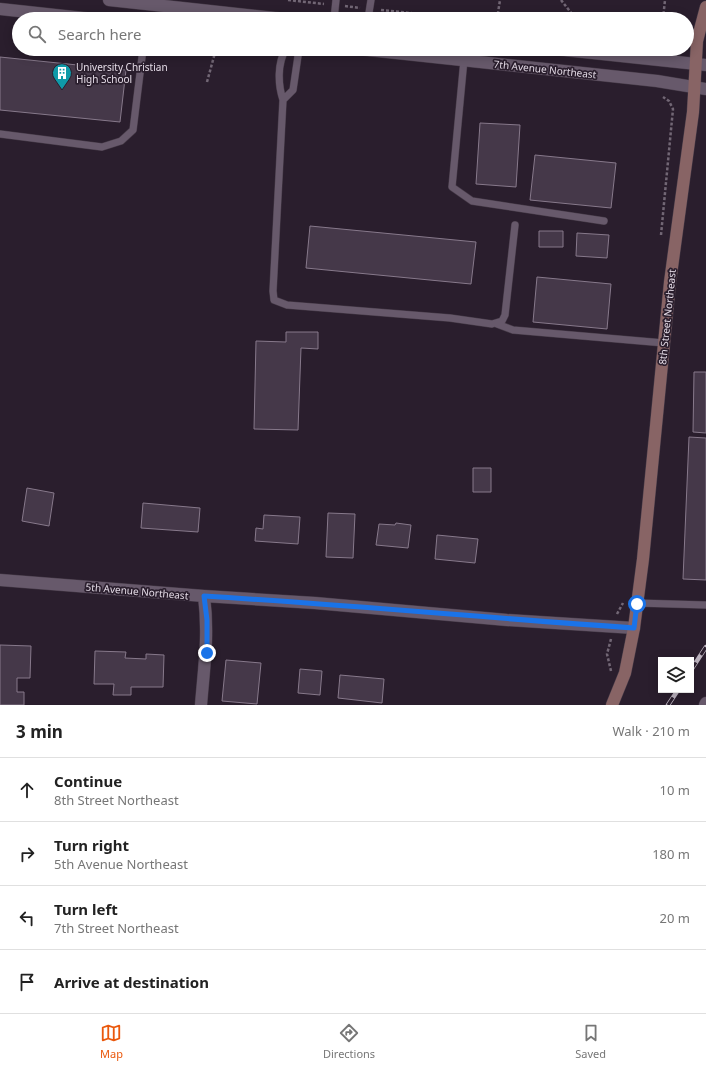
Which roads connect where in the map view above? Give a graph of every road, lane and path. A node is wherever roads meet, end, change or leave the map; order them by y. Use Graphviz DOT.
graph roads {
  1 [pos="109,0"];
  2 [pos="336,0"];
  3 [pos="370,0"];
  4 [pos="500,0"];
  5 [pos="561,0"];
  6 [pos="665,0"];
  7 [pos="6,6"];
  8 [pos="706,8"];
  9 [pos="46,12"];
  10 [pos="220,12"];
  11 [pos="335,12"];
  12 [pos="369,12"];
  13 [pos="498,12"];
  14 [pos="570,12"];
  15 [pos="664,12"];
  16 [pos="142,56"];
  17 [pos="214,56"];
  18 [pos="283,56"];
  19 [pos="298,56"];
  20 [pos="464,56"];
  21 [pos="471,56"];
  22 [pos="623,56"];
  23 [pos="701,64"];
  24 [pos="207,82"];
  25 [pos="700,88"];
  26 [pos="283,100"];
  27 [pos="0,134"];
  28 [pos="604,221"];
  29 [pos="515,226"];
  30 [pos="497,324"];
  31 [pos="664,343"];
  32 [pos="0,580"];
  33 [pos="204,596"];
  34 [pos="637,604"];
  35 [pos="706,605"];
  36 [pos="634,628"];
  37 [pos="201,705"];
  38 [pos="612,705"];
  1 -- 10 [label="street"];
  2 -- 11 [label="lane"];
  3 -- 12 [label="lane"];
  4 -- 13 [label="path"];
  5 -- 14 [label="path"];
  6 -- 15 [label="path"];
  7 -- 9 [label="street"];
  8 -- 23 [label="main road, 8th Street Northeast"];
  16 -- 27 [label="lane"];
  17 -- 24 [label="path"];
  18 -- 26 [label="lane"];
  19 -- 26 [label="lane"];
  20 -- 28 [label="lane"];
  21 -- 25 [label="street, 7th Avenue Northeast"];
  22 -- 23 [label="street, 7th Avenue Northeast"];
  23 -- 25 [label="main road, 8th Street Northeast"];
  25 -- 31 [label="main road, 8th Street Northeast"];
  26 -- 30 [label="lane"];
  29 -- 30 [label="lane"];
  30 -- 31 [label="lane"];
  31 -- 34 [label="main road, 8th Street Northeast"];
  32 -- 33 [label="street, 5th Avenue Northeast"];
  33 -- 36 [label="street, 5th Avenue Northeast"];
  33 -- 37 [label="street"];
  34 -- 35 [label="lane"];
  34 -- 36 [label="main road, 8th Street Northeast"];
  36 -- 38 [label="main road, 8th Street Northeast"];
}
